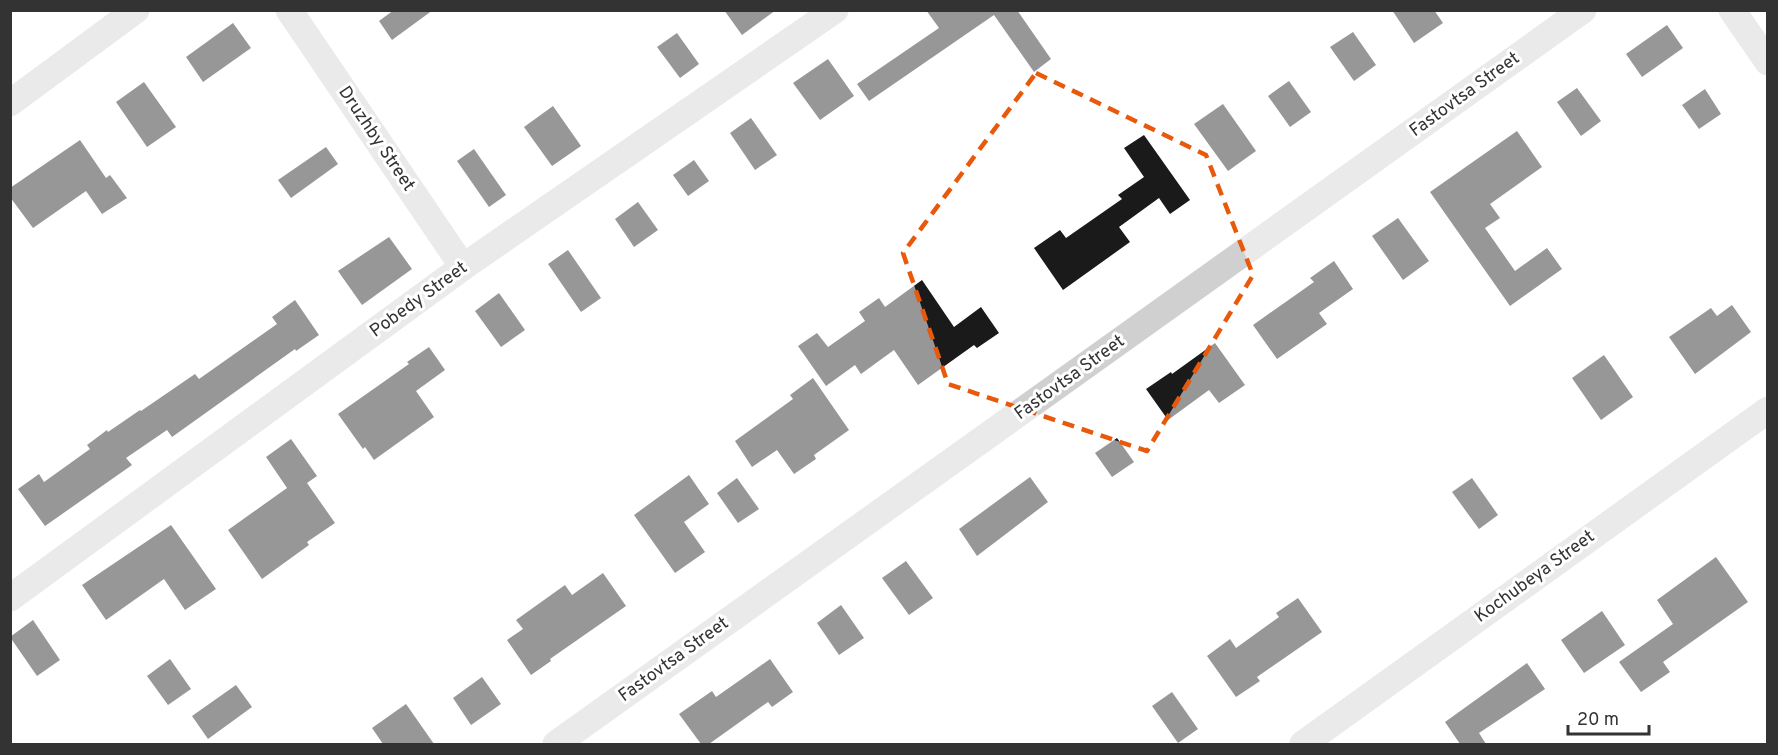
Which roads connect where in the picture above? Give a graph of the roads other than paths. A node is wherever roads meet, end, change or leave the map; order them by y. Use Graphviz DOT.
graph roads {
  1 [pos="136,10"];
  2 [pos="288,10"];
  3 [pos="835,10"];
  4 [pos="1583,10"];
  5 [pos="1732,10"];
  6 [pos="1767,62"];
  7 [pos="10,103"];
  8 [pos="464,267"];
  9 [pos="1767,410"];
  10 [pos="10,598"];
  11 [pos="556,744"];
  12 [pos="1303,744"];
  1 -- 7 [label="street"];
  2 -- 8 [label="street, Druzhby Street"];
  3 -- 8 [label="street, Pobedy Street"];
  4 -- 11 [label="street, Fastovtsa Street"];
  5 -- 6 [label="street"];
  8 -- 10 [label="street, Pobedy Street"];
  9 -- 12 [label="street, Kochubeya Street"];
}
